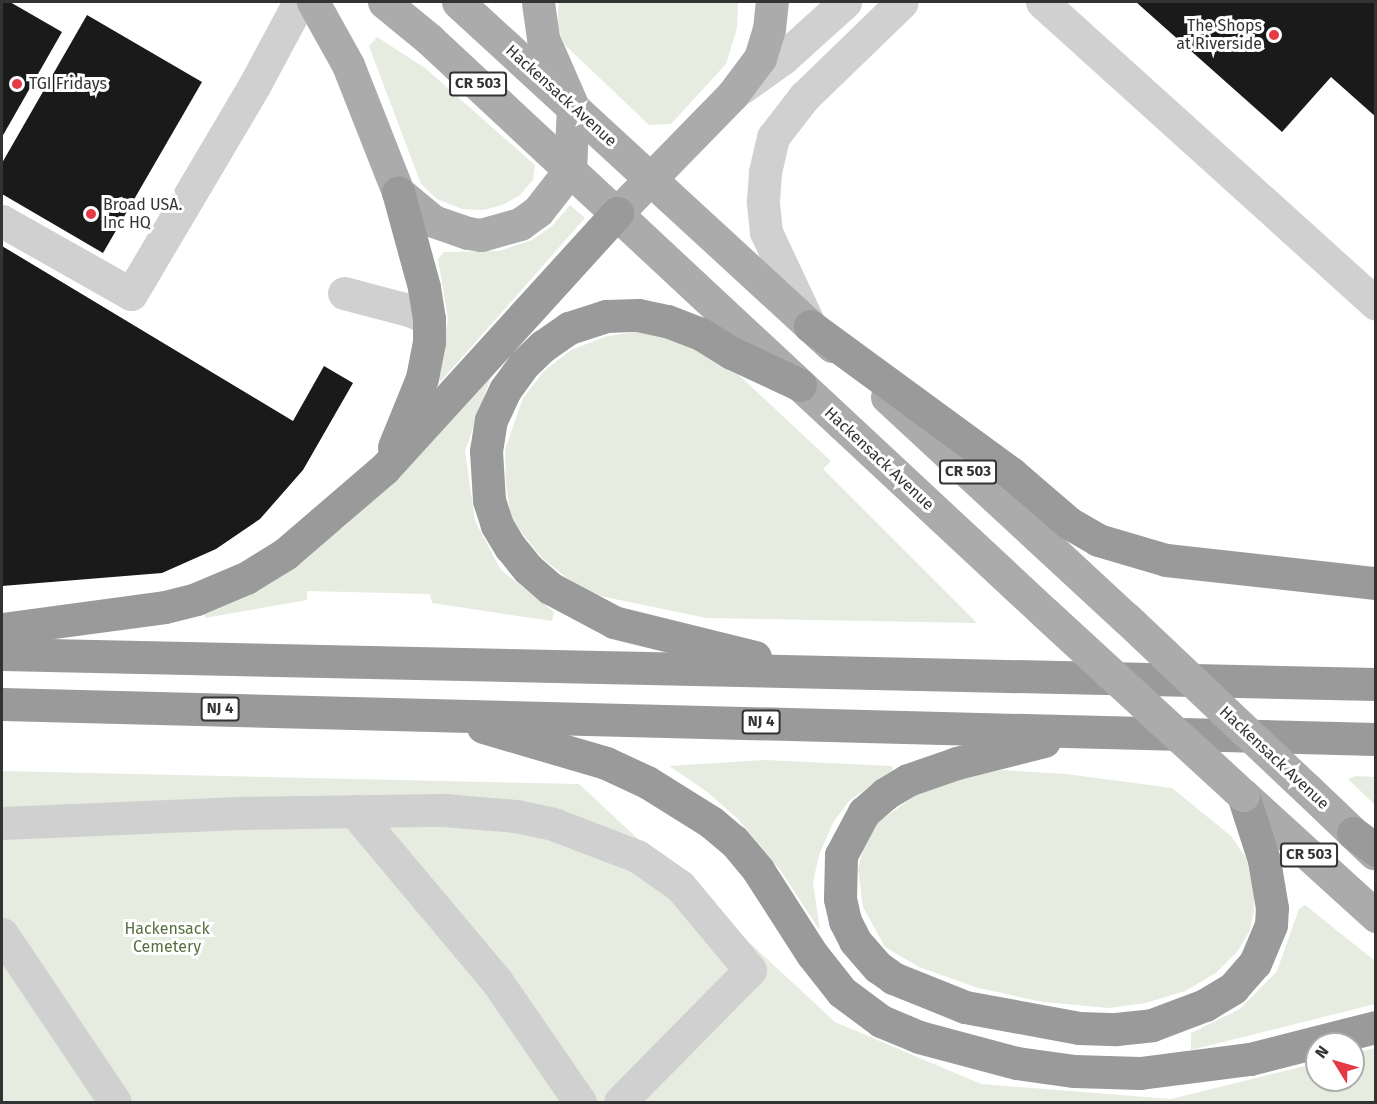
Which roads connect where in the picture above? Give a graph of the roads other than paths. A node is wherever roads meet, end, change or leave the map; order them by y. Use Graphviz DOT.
graph roads {
  1 [pos="299,2"];
  2 [pos="313,2"];
  3 [pos="384,2"];
  4 [pos="458,2"];
  5 [pos="538,2"];
  6 [pos="772,2"];
  7 [pos="845,2"];
  8 [pos="902,2"];
  9 [pos="1042,2"];
  10 [pos="733,94"];
  11 [pos="573,107"];
  12 [pos="570,170"];
  13 [pos="651,178"];
  14 [pos="398,192"];
  15 [pos="616,213"];
  16 [pos="2,221"];
  17 [pos="344,292"];
  18 [pos="1376,304"];
  19 [pos="429,320"];
  20 [pos="810,326"];
  21 [pos="800,386"];
  22 [pos="385,468"];
  23 [pos="1376,583"];
  24 [pos="2,629"];
  25 [pos="2,654"];
  26 [pos="803,671"];
  27 [pos="1376,684"];
  28 [pos="2,704"];
  29 [pos="438,714"];
  30 [pos="1084,731"];
  31 [pos="1376,739"];
  32 [pos="1243,795"];
  33 [pos="354,812"];
  34 [pos="2,823"];
  35 [pos="1368,846"];
  36 [pos="1376,916"];
  37 [pos="2,934"];
  38 [pos="1376,1027"];
  39 [pos="115,1102"];
  40 [pos="580,1102"];
  41 [pos="620,1102"];
  1 -- 16 [label="lane"];
  2 -- 14 [label="main road"];
  3 -- 12 [label="main road, Hackensack Avenue / CR 503"];
  4 -- 11 [label="main road, Hackensack Avenue / CR 503"];
  5 -- 11 [label="main road"];
  6 -- 10 [label="main road"];
  7 -- 10 [label="lane"];
  8 -- 20 [label="lane"];
  9 -- 18 [label="lane"];
  10 -- 13 [label="main road"];
  11 -- 12 [label="main road"];
  11 -- 13 [label="main road, Hackensack Avenue / CR 503"];
  12 -- 14 [label="main road"];
  12 -- 15 [label="main road, Hackensack Avenue / CR 503"];
  13 -- 15 [label="main road"];
  13 -- 20 [label="main road, Hackensack Avenue / CR 503"];
  14 -- 19 [label="highway"];
  15 -- 21 [label="main road, Hackensack Avenue / CR 503"];
  15 -- 22 [label="highway"];
  17 -- 19 [label="lane"];
  19 -- 22 [label="highway"];
  20 -- 23 [label="highway"];
  20 -- 35 [label="main road, Hackensack Avenue / CR 503, bridge"];
  21 -- 26 [label="highway"];
  21 -- 32 [label="main road, Hackensack Avenue / CR 503, bridge"];
  22 -- 24 [label="highway"];
  25 -- 26 [label="highway"];
  26 -- 27 [label="highway"];
  28 -- 29 [label="highway, NJ 4"];
  29 -- 30 [label="highway, NJ 4"];
  29 -- 38 [label="highway"];
  30 -- 31 [label="highway, NJ 4"];
  30 -- 32 [label="highway"];
  32 -- 36 [label="main road, Hackensack Avenue / CR 503"];
  33 -- 34 [label="lane"];
  33 -- 40 [label="lane"];
  33 -- 41 [label="lane"];
  37 -- 39 [label="lane"];
}
